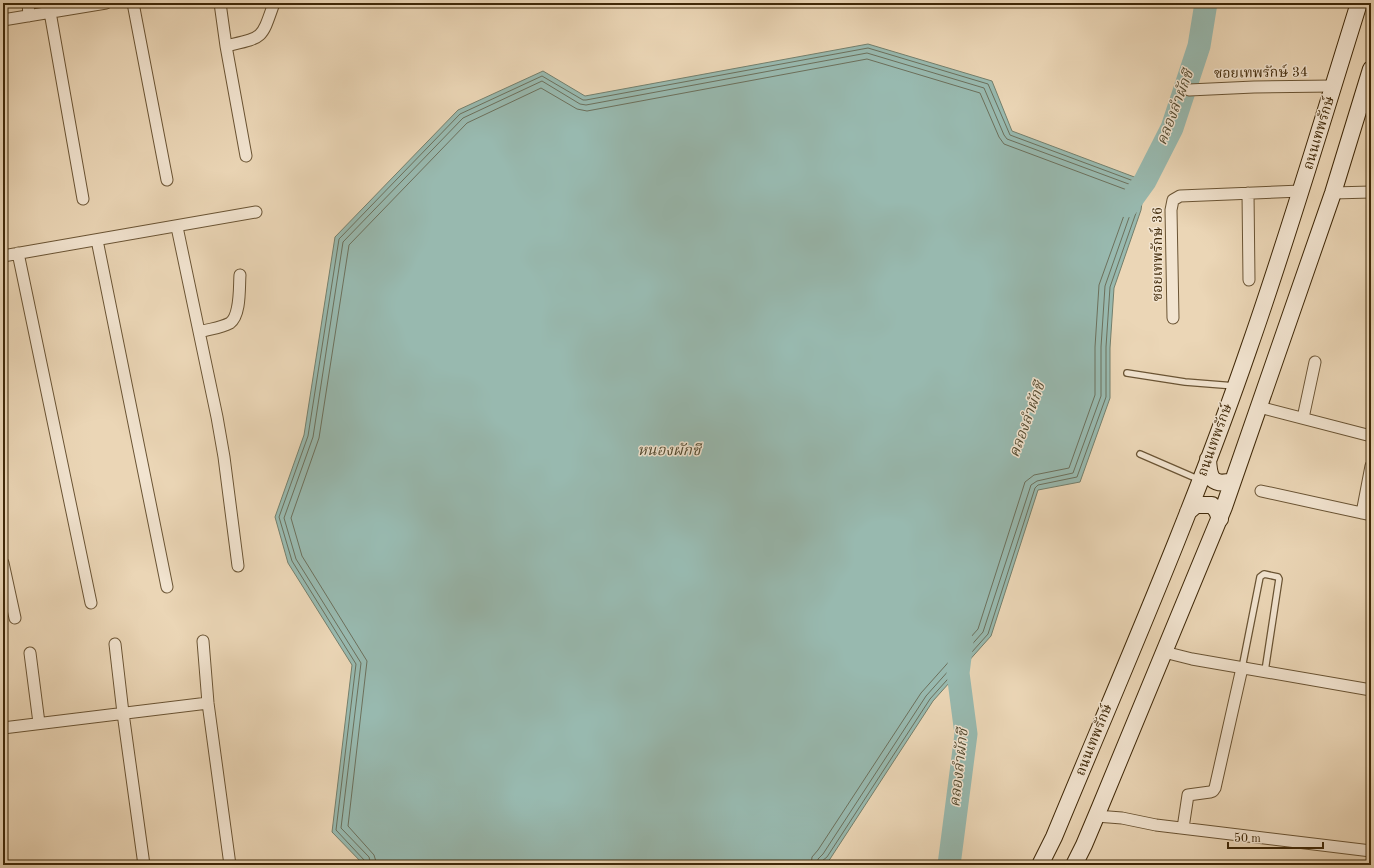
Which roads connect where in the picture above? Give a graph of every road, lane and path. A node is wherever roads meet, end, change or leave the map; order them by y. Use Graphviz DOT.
graph roads {
  1 [pos="28,3"];
  2 [pos="99,3"];
  3 [pos="133,3"];
  4 [pos="220,3"];
  5 [pos="274,3"];
  6 [pos="1358,3"];
  7 [pos="50,12"];
  8 [pos="29,16"];
  9 [pos="3,20"];
  10 [pos="226,46"];
  11 [pos="1370,79"];
  12 [pos="1333,86"];
  13 [pos="1189,90"];
  14 [pos="246,156"];
  15 [pos="166,180"];
  16 [pos="1301,191"];
  17 [pos="1371,192"];
  18 [pos="1248,193"];
  19 [pos="1332,193"];
  20 [pos="83,199"];
  21 [pos="256,212"];
  22 [pos="177,227"];
  23 [pos="97,240"];
  24 [pos="18,254"];
  25 [pos="3,256"];
  26 [pos="240,275"];
  27 [pos="1249,280"];
  28 [pos="1173,318"];
  29 [pos="200,332"];
  30 [pos="1315,362"];
  31 [pos="1127,373"];
  32 [pos="1235,386"];
  33 [pos="1259,406"];
  34 [pos="1303,418"];
  35 [pos="1371,436"];
  36 [pos="1140,454"];
  37 [pos="1208,459"];
  38 [pos="1371,466"];
  39 [pos="1200,480"];
  40 [pos="1233,481"];
  41 [pos="1261,491"];
  42 [pos="1188,512"];
  43 [pos="1367,514"];
  44 [pos="1220,519"];
  45 [pos="3,563"];
  46 [pos="238,566"];
  47 [pos="168,587"];
  48 [pos="91,603"];
  49 [pos="15,618"];
  50 [pos="203,642"];
  51 [pos="115,644"];
  52 [pos="1164,652"];
  53 [pos="30,653"];
  54 [pos="1242,668"];
  55 [pos="1265,672"];
  56 [pos="1371,690"];
  57 [pos="208,703"];
  58 [pos="123,713"];
  59 [pos="39,723"];
  60 [pos="3,728"];
  61 [pos="1096,816"];
  62 [pos="1183,828"];
  63 [pos="1371,851"];
  64 [pos="144,865"];
  65 [pos="230,865"];
  66 [pos="1040,865"];
  67 [pos="1074,865"];
  1 -- 8 [label="street"];
  2 -- 7 [label="street"];
  3 -- 15 [label="street"];
  4 -- 10 [label="street"];
  5 -- 10 [label="street"];
  6 -- 12 [label="main road, ถนนเทพรักษ์"];
  7 -- 8 [label="street"];
  7 -- 20 [label="street"];
  8 -- 9 [label="street"];
  10 -- 14 [label="street"];
  11 -- 19 [label="main road"];
  12 -- 13 [label="street, ซอยเทพรักษ์ 34"];
  12 -- 16 [label="main road, ถนนเทพรักษ์"];
  16 -- 18 [label="street, ซอยเทพรักษ์ 36"];
  16 -- 32 [label="main road, ถนนเทพรักษ์"];
  17 -- 19 [label="street"];
  18 -- 27 [label="street"];
  18 -- 28 [label="street, ซอยเทพรักษ์ 36"];
  19 -- 33 [label="main road"];
  21 -- 22 [label="street"];
  22 -- 23 [label="street"];
  22 -- 29 [label="street"];
  23 -- 24 [label="street"];
  23 -- 47 [label="street"];
  24 -- 25 [label="street"];
  24 -- 48 [label="street"];
  26 -- 29 [label="street"];
  29 -- 46 [label="street"];
  30 -- 34 [label="street"];
  31 -- 32 [label="lane"];
  32 -- 37 [label="main road, ถนนเทพรักษ์"];
  33 -- 34 [label="street"];
  33 -- 40 [label="main road"];
  34 -- 35 [label="street"];
  36 -- 39 [label="lane"];
  37 -- 39 [label="main road, ถนนเทพรักษ์"];
  37 -- 40 [label="main road"];
  38 -- 43 [label="street"];
  39 -- 42 [label="main road, ถนนเทพรักษ์"];
  40 -- 44 [label="main road"];
  41 -- 43 [label="street"];
  42 -- 44 [label="main road"];
  42 -- 66 [label="main road, ถนนเทพรักษ์"];
  44 -- 52 [label="main road"];
  45 -- 49 [label="street"];
  50 -- 57 [label="street"];
  51 -- 58 [label="street"];
  52 -- 54 [label="street"];
  52 -- 61 [label="main road"];
  53 -- 59 [label="street"];
  54 -- 55 [label="street"];
  54 -- 55 [label="lane"];
  54 -- 62 [label="street"];
  55 -- 56 [label="street"];
  57 -- 58 [label="street"];
  57 -- 65 [label="street"];
  58 -- 59 [label="street"];
  58 -- 64 [label="street"];
  59 -- 60 [label="street"];
  61 -- 62 [label="street"];
  61 -- 67 [label="main road"];
  62 -- 63 [label="street"];
}
